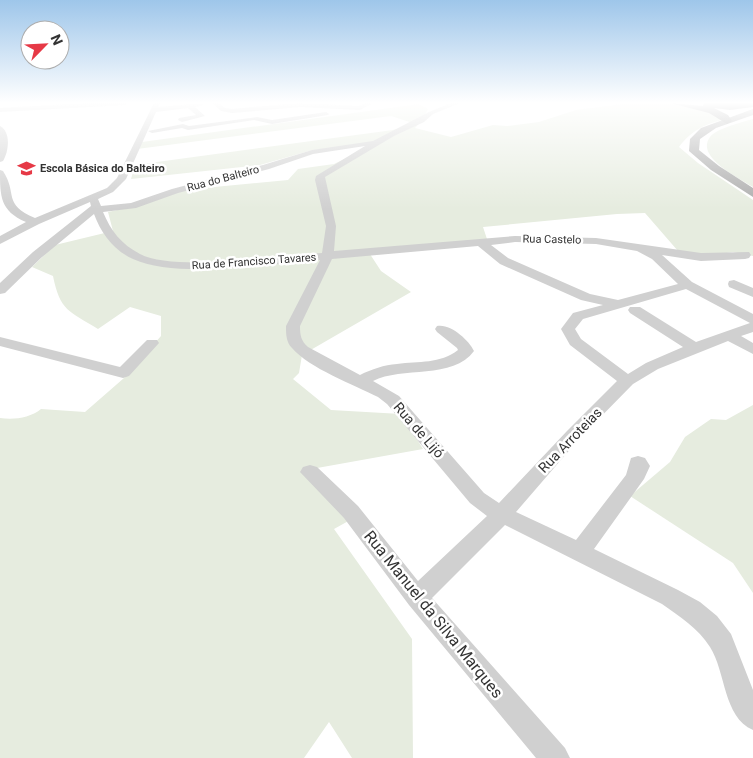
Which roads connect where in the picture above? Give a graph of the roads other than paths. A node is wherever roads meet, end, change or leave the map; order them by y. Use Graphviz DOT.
graph roads {
  1 [pos="3,138"];
  2 [pos="144,138"];
  3 [pos="385,138"];
  4 [pos="696,138"];
  5 [pos="704,138"];
  6 [pos="378,143"];
  7 [pos="0,159"];
  8 [pos="705,160"];
  9 [pos="0,173"];
  10 [pos="753,193"];
  11 [pos="96,205"];
  12 [pos="11,206"];
  13 [pos="0,209"];
  14 [pos="35,222"];
  15 [pos="0,241"];
  16 [pos="482,242"];
  17 [pos="640,248"];
  18 [pos="745,254"];
  19 [pos="328,255"];
  20 [pos="734,284"];
  21 [pos="687,285"];
  22 [pos="566,288"];
  23 [pos="0,290"];
  24 [pos="753,293"];
  25 [pos="629,306"];
  26 [pos="578,316"];
  27 [pos="753,320"];
  28 [pos="753,327"];
  29 [pos="442,329"];
  30 [pos="730,336"];
  31 [pos="0,341"];
  32 [pos="152,343"];
  33 [pos="694,348"];
  34 [pos="753,349"];
  35 [pos="361,381"];
  36 [pos="627,381"];
  37 [pos="638,464"];
  38 [pos="310,472"];
  39 [pos="501,515"];
  40 [pos="579,553"];
  41 [pos="417,598"];
  42 [pos="753,716"];
  43 [pos="555,758"];
  1 -- 7 [label="street"];
  2 -- 11 [label="street"];
  3 -- 6 [label="street, Rua de Lijó"];
  4 -- 8 [label="main road"];
  5 -- 8 [label="main road"];
  6 -- 11 [label="street, Rua do Balteiro"];
  6 -- 19 [label="street, Rua de Lijó"];
  8 -- 10 [label="main road"];
  9 -- 12 [label="street"];
  11 -- 14 [label="street"];
  11 -- 19 [label="street, Rua de Francisco Tavares"];
  11 -- 23 [label="street"];
  12 -- 13 [label="street"];
  12 -- 14 [label="street"];
  14 -- 15 [label="street"];
  16 -- 17 [label="street, Rua Castelo"];
  16 -- 19 [label="street, Rua Castelo"];
  16 -- 22 [label="street"];
  17 -- 18 [label="street"];
  17 -- 21 [label="street, Rua Castelo"];
  19 -- 35 [label="street, Rua de Lijó"];
  20 -- 24 [label="street"];
  21 -- 25 [label="street"];
  21 -- 27 [label="street, Rua Castelo"];
  22 -- 25 [label="street"];
  22 -- 26 [label="street"];
  25 -- 26 [label="street"];
  25 -- 33 [label="street"];
  26 -- 36 [label="street"];
  28 -- 30 [label="street, Rua Arroteias"];
  29 -- 35 [label="street"];
  30 -- 33 [label="street, Rua Arroteias"];
  30 -- 34 [label="street"];
  31 -- 32 [label="street"];
  33 -- 36 [label="street, Rua Arroteias"];
  35 -- 39 [label="street, Rua de Lijó"];
  36 -- 39 [label="street, Rua Arroteias"];
  37 -- 40 [label="street"];
  38 -- 41 [label="street, Rua Manuel da Silva Marques"];
  39 -- 40 [label="street, Rua de Lijó"];
  39 -- 41 [label="street, Rua Arroteias"];
  40 -- 42 [label="street, Rua de Lijó"];
  41 -- 43 [label="street, Rua Manuel da Silva Marques"];
}
